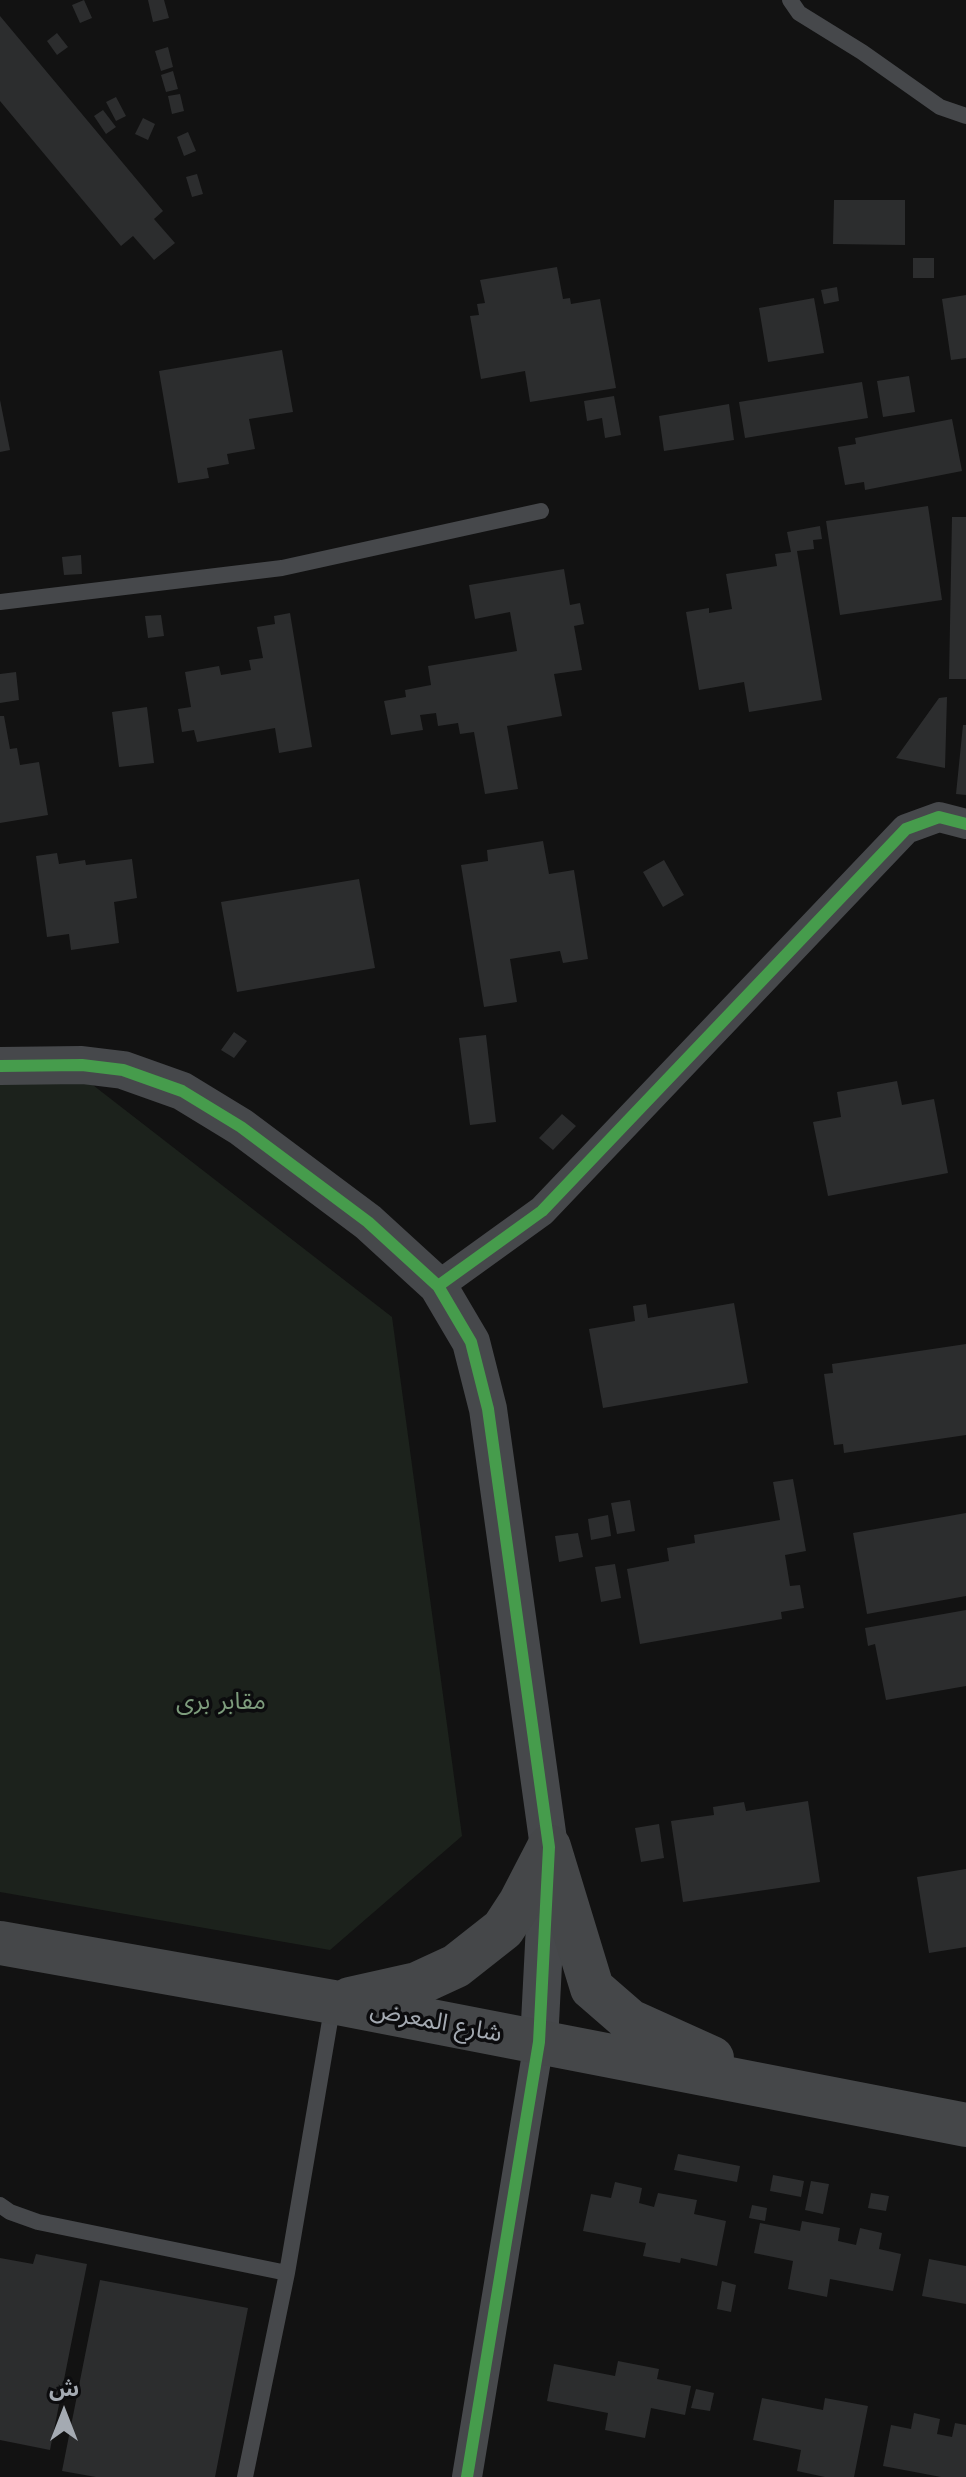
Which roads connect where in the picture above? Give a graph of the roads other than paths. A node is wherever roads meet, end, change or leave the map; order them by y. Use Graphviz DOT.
graph roads {
  1 [pos="790,0"];
  2 [pos="966,116"];
  3 [pos="541,511"];
  4 [pos="0,602"];
  5 [pos="966,824"];
  6 [pos="0,1066"];
  7 [pos="438,1286"];
  8 [pos="549,1847"];
  9 [pos="0,1943"];
  10 [pos="333,2002"];
  11 [pos="539,2042"];
  12 [pos="776,2087"];
  13 [pos="966,2125"];
  14 [pos="0,2205"];
  15 [pos="287,2273"];
  16 [pos="245,2477"];
  17 [pos="467,2477"];
  1 -- 2 [label="lane"];
  3 -- 4 [label="lane"];
  5 -- 7 [label="street"];
  6 -- 7 [label="street"];
  7 -- 8 [label="street"];
  8 -- 10 [label="main road"];
  8 -- 11 [label="street"];
  8 -- 12 [label="main road"];
  9 -- 10 [label="main road, شارع المعرض"];
  10 -- 11 [label="main road, شارع المعرض"];
  10 -- 15 [label="lane"];
  11 -- 12 [label="main road, شارع المعرض"];
  11 -- 17 [label="street"];
  12 -- 13 [label="main road, شارع المعرض"];
  14 -- 15 [label="lane"];
  15 -- 16 [label="lane"];
}
